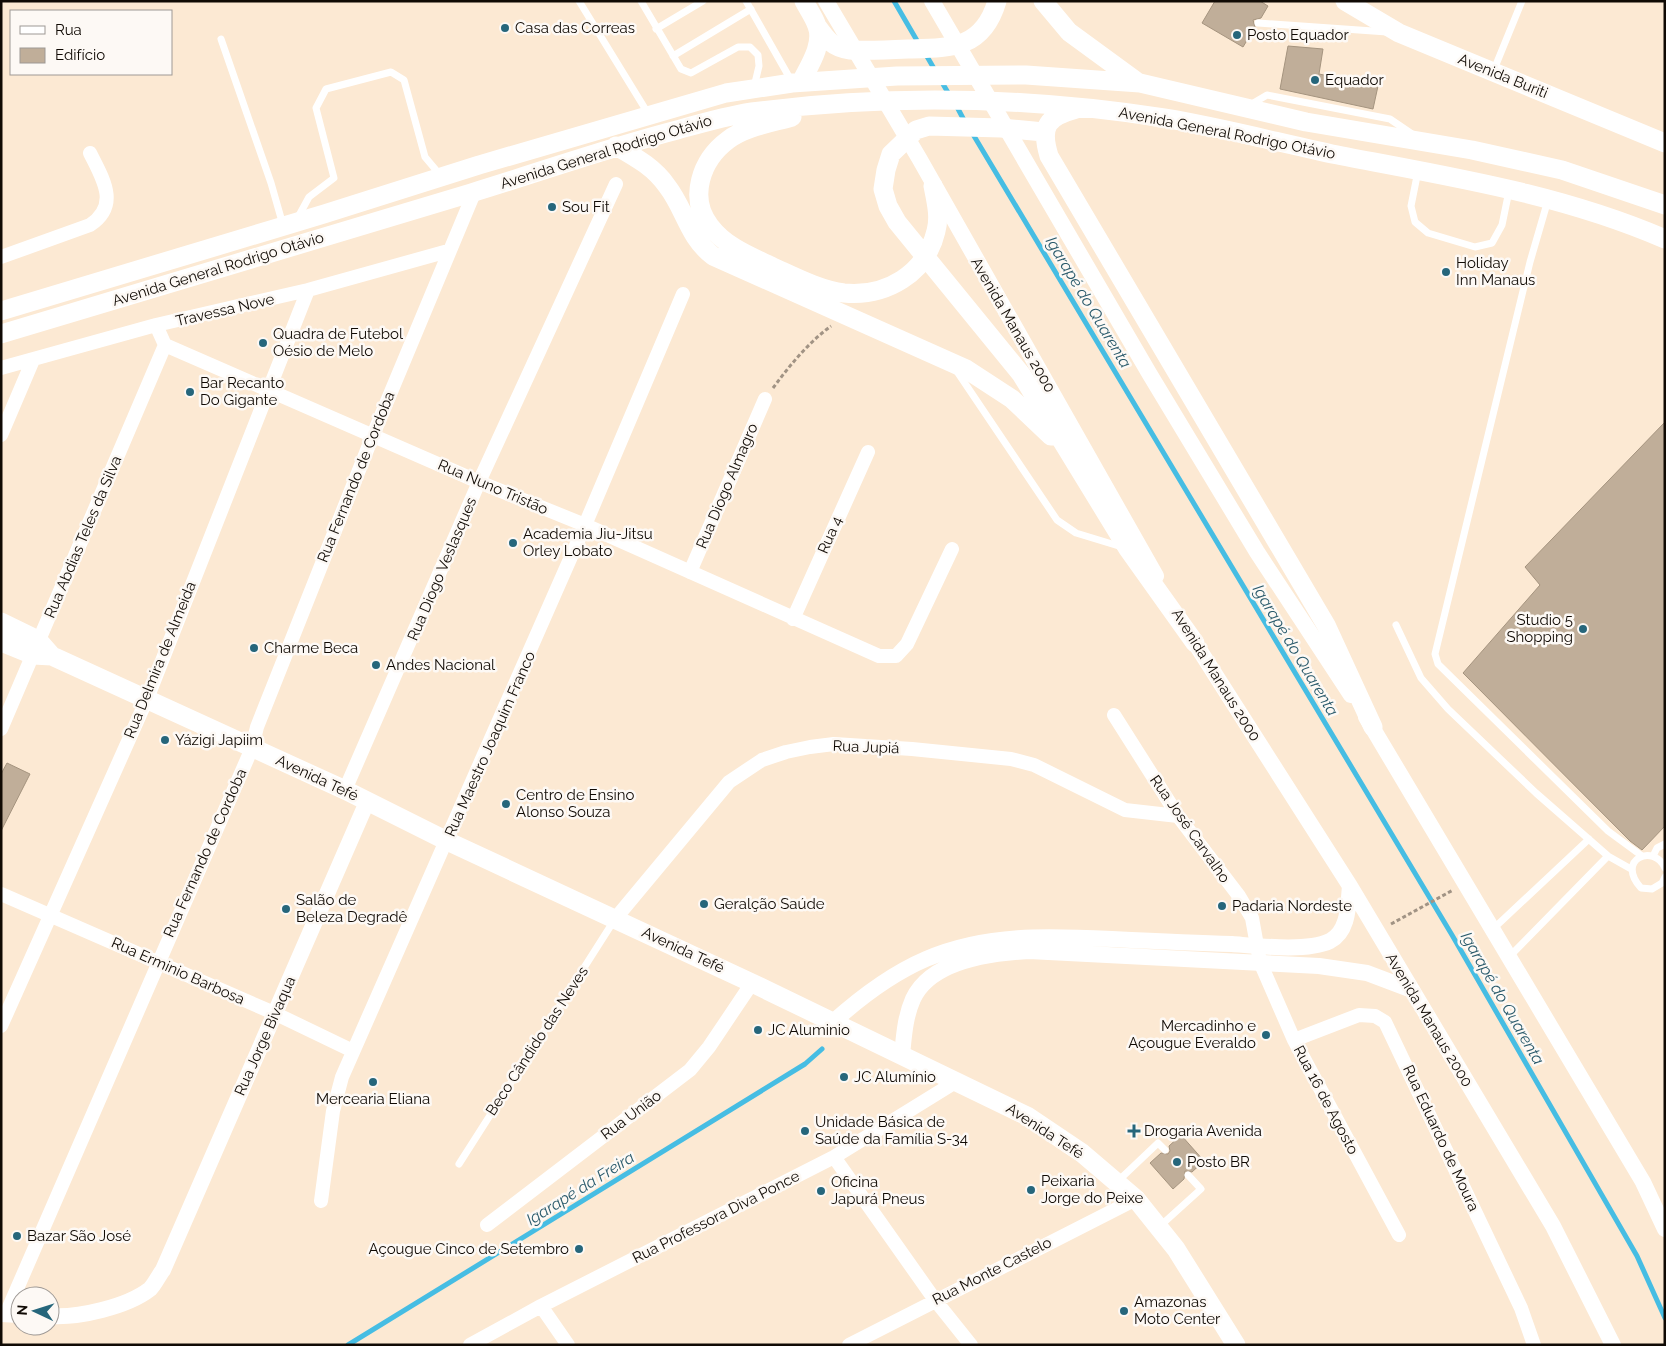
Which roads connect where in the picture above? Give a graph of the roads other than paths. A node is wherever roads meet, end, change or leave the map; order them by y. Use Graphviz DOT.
graph roads {
  1 [pos="579,1"];
  2 [pos="641,1"];
  3 [pos="703,1"];
  4 [pos="746,1"];
  5 [pos="804,1"];
  6 [pos="826,1"];
  7 [pos="932,1"];
  8 [pos="997,1"];
  9 [pos="1043,1"];
  10 [pos="1345,1"];
  11 [pos="1522,1"];
  12 [pos="751,9"];
  13 [pos="1258,23"];
  14 [pos="817,26"];
  15 [pos="656,29"];
  16 [pos="1399,33"];
  17 [pos="221,39"];
  18 [pos="673,56"];
  19 [pos="1493,72"];
  20 [pos="797,82"];
  21 [pos="1140,83"];
  22 [pos="754,88"];
  23 [pos="834,106"];
  24 [pos="1083,107"];
  25 [pos="649,115"];
  26 [pos="1044,132"];
  27 [pos="1665,143"];
  28 [pos="616,146"];
  29 [pos="90,153"];
  30 [pos="1418,170"];
  31 [pos="442,176"];
  32 [pos="616,184"];
  33 [pos="934,186"];
  34 [pos="1509,190"];
  35 [pos="474,193"];
  36 [pos="1548,199"];
  37 [pos="1665,205"];
  38 [pos="289,224"];
  39 [pos="1665,239"];
  40 [pos="448,251"];
  41 [pos="1,257"];
  42 [pos="308,290"];
  43 [pos="683,294"];
  44 [pos="1,311"];
  45 [pos="156,326"];
  46 [pos="1,334"];
  47 [pos="165,345"];
  48 [pos="34,360"];
  49 [pos="950,361"];
  50 [pos="1,368"];
  51 [pos="268,390"];
  52 [pos="764,399"];
  53 [pos="1,435"];
  54 [pos="373,435"];
  55 [pos="868,452"];
  56 [pos="1072,457"];
  57 [pos="479,482"];
  58 [pos="585,525"];
  59 [pos="952,549"];
  60 [pos="1128,549"];
  61 [pos="690,572"];
  62 [pos="793,619"];
  63 [pos="1,622"];
  64 [pos="1396,625"];
  65 [pos="1,642"];
  66 [pos="1195,643"];
  67 [pos="36,648"];
  68 [pos="147,699"];
  69 [pos="1114,715"];
  70 [pos="1373,727"];
  71 [pos="1,729"];
  72 [pos="252,748"];
  73 [pos="345,790"];
  74 [pos="367,802"];
  75 [pos="1178,816"];
  76 [pos="1589,839"];
  77 [pos="447,841"];
  78 [pos="1665,844"];
  79 [pos="1608,856"];
  80 [pos="1642,856"];
  81 [pos="1653,856"];
  82 [pos="1664,864"];
  83 [pos="1631,869"];
  84 [pos="1664,881"];
  85 [pos="1350,886"];
  86 [pos="1,894"];
  87 [pos="50,916"];
  88 [pos="616,919"];
  89 [pos="1492,929"];
  90 [pos="1258,954"];
  91 [pos="1510,956"];
  92 [pos="157,962"];
  93 [pos="752,983"];
  94 [pos="1412,990"];
  95 [pos="274,1013"];
  96 [pos="833,1022"];
  97 [pos="1,1026"];
  98 [pos="1294,1040"];
  99 [pos="353,1051"];
  100 [pos="902,1055"];
  101 [pos="957,1081"];
  102 [pos="1164,1150"];
  103 [pos="834,1157"];
  104 [pos="459,1164"];
  105 [pos="1188,1175"];
  106 [pos="1116,1182"];
  107 [pos="1643,1182"];
  108 [pos="1136,1199"];
  109 [pos="321,1201"];
  110 [pos="1665,1208"];
  111 [pos="487,1225"];
  112 [pos="1158,1227"];
  113 [pos="1665,1229"];
  114 [pos="1399,1235"];
  115 [pos="935,1300"];
  116 [pos="541,1306"];
  117 [pos="9,1314"];
  118 [pos="60,1315"];
  119 [pos="470,1345"];
  120 [pos="568,1345"];
  121 [pos="849,1345"];
  122 [pos="971,1345"];
  123 [pos="1236,1345"];
  124 [pos="1534,1345"];
  125 [pos="1613,1345"];
  1 -- 25 [label="lane"];
  2 -- 15 [label="lane"];
  3 -- 15 [label="lane"];
  4 -- 12 [label="lane"];
  5 -- 14 [label="main road"];
  6 -- 33 [label="street, Avenida Manaus 2000"];
  7 -- 70 [label="street"];
  8 -- 14 [label="main road"];
  9 -- 21 [label="main road"];
  10 -- 16 [label="main road, Avenida Buriti"];
  11 -- 19 [label="lane"];
  12 -- 18 [label="lane"];
  12 -- 20 [label="lane"];
  13 -- 16 [label="lane"];
  14 -- 20 [label="main road"];
  15 -- 18 [label="lane"];
  16 -- 19 [label="main road, Avenida Buriti"];
  17 -- 38 [label="lane"];
  18 -- 22 [label="lane"];
  19 -- 27 [label="main road, Avenida Buriti"];
  20 -- 21 [label="main road, Avenida General Rodrigo Otávio"];
  20 -- 22 [label="main road, Avenida General Rodrigo Otávio"];
  21 -- 37 [label="main road, Avenida General Rodrigo Otávio"];
  22 -- 25 [label="main road, Avenida General Rodrigo Otávio"];
  23 -- 24 [label="main road, Avenida General Rodrigo Otávio"];
  23 -- 28 [label="main road, Avenida General Rodrigo Otávio"];
  23 -- 33 [label="main road"];
  24 -- 26 [label="main road"];
  24 -- 30 [label="main road, Avenida General Rodrigo Otávio"];
  25 -- 31 [label="main road, Avenida General Rodrigo Otávio"];
  26 -- 56 [label="main road"];
  26 -- 70 [label="main road"];
  28 -- 35 [label="main road, Avenida General Rodrigo Otávio"];
  28 -- 49 [label="main road"];
  29 -- 41 [label="street"];
  30 -- 34 [label="main road, Avenida General Rodrigo Otávio"];
  30 -- 34 [label="lane"];
  31 -- 38 [label="main road, Avenida General Rodrigo Otávio"];
  31 -- 38 [label="lane"];
  32 -- 57 [label="street, Rua Diogo Veslasques"];
  33 -- 66 [label="street, Avenida Manaus 2000"];
  34 -- 36 [label="main road, Avenida General Rodrigo Otávio"];
  35 -- 40 [label="street, Rua Fernando de Cordoba"];
  35 -- 46 [label="main road, Avenida General Rodrigo Otávio"];
  36 -- 39 [label="main road, Avenida General Rodrigo Otávio"];
  36 -- 80 [label="lane"];
  38 -- 44 [label="main road, Avenida General Rodrigo Otávio"];
  40 -- 42 [label="street, Travessa Nove"];
  40 -- 54 [label="street, Rua Fernando de Cordoba"];
  42 -- 45 [label="street, Travessa Nove"];
  42 -- 51 [label="street, Rua Delmira de Almeida"];
  43 -- 58 [label="street, Rua Maestro Joaquim Franco"];
  45 -- 47 [label="street"];
  45 -- 48 [label="street, Travessa Nove"];
  47 -- 51 [label="street, Rua Nuno Tristão"];
  47 -- 67 [label="street, Rua Abdias Teles da Silva"];
  48 -- 50 [label="street, Travessa Nove"];
  48 -- 53 [label="street"];
  49 -- 56 [label="main road"];
  49 -- 60 [label="lane"];
  51 -- 54 [label="street, Rua Nuno Tristão"];
  51 -- 68 [label="street, Rua Delmira de Almeida"];
  52 -- 61 [label="street, Rua Diogo Almagro"];
  54 -- 57 [label="street, Rua Nuno Tristão"];
  54 -- 72 [label="street, Rua Fernando de Cordoba"];
  55 -- 62 [label="street, Rua 4"];
  56 -- 60 [label="main road"];
  57 -- 58 [label="street, Rua Nuno Tristão"];
  57 -- 73 [label="street, Rua Diogo Veslasques"];
  58 -- 61 [label="street, Rua Nuno Tristão"];
  58 -- 77 [label="street, Rua Maestro Joaquim Franco"];
  59 -- 62 [label="street, Rua Nuno Tristão"];
  60 -- 66 [label="main road"];
  61 -- 62 [label="street, Rua Nuno Tristão"];
  63 -- 67 [label="main road, Avenida Tefé"];
  64 -- 76 [label="lane"];
  65 -- 67 [label="main road, Avenida Tefé"];
  66 -- 85 [label="street, Avenida Manaus 2000"];
  67 -- 68 [label="main road, Avenida Tefé"];
  67 -- 71 [label="street, Rua Abdias Teles da Silva"];
  68 -- 72 [label="main road, Avenida Tefé"];
  68 -- 87 [label="street, Rua Delmira de Almeida"];
  69 -- 75 [label="street, Rua José Carvalho"];
  70 -- 89 [label="street"];
  72 -- 73 [label="main road, Avenida Tefé"];
  72 -- 92 [label="street, Rua Fernando de Cordoba"];
  73 -- 74 [label="main road, Avenida Tefé"];
  74 -- 77 [label="main road, Avenida Tefé"];
  74 -- 95 [label="street, Rua Jorge Bivaqua"];
  75 -- 88 [label="street, Rua Jupiá"];
  75 -- 90 [label="street, Rua José Carvalho"];
  76 -- 79 [label="lane"];
  76 -- 89 [label="lane"];
  77 -- 88 [label="main road, Avenida Tefé"];
  77 -- 99 [label="street, Rua Maestro Joaquim Franco"];
  78 -- 81 [label="lane"];
  79 -- 83 [label="lane"];
  79 -- 91 [label="lane"];
  80 -- 81 [label="lane"];
  80 -- 83 [label="lane"];
  81 -- 82 [label="lane"];
  83 -- 84 [label="lane"];
  85 -- 90 [label="street"];
  85 -- 94 [label="street, Avenida Manaus 2000"];
  86 -- 87 [label="street, Rua Erminio Barbosa"];
  87 -- 92 [label="street, Rua Erminio Barbosa"];
  87 -- 97 [label="street, Rua Delmira de Almeida"];
  88 -- 93 [label="main road, Avenida Tefé"];
  88 -- 104 [label="lane, Beco Cândido das Neves"];
  89 -- 91 [label="street"];
  90 -- 94 [label="street"];
  90 -- 96 [label="street"];
  90 -- 98 [label="street, Rua 16 de Agosto"];
  90 -- 100 [label="street"];
  91 -- 107 [label="street"];
  92 -- 95 [label="street, Rua Erminio Barbosa"];
  92 -- 117 [label="street, Rua Fernando de Cordoba"];
  93 -- 96 [label="main road, Avenida Tefé"];
  93 -- 111 [label="street, Rua União"];
  94 -- 125 [label="street, Avenida Manaus 2000"];
  95 -- 99 [label="street, Rua Erminio Barbosa"];
  95 -- 118 [label="street, Rua Jorge Bivaqua"];
  96 -- 100 [label="main road, Avenida Tefé"];
  98 -- 114 [label="street, Rua 16 de Agosto"];
  98 -- 124 [label="street, Rua Eduardo de Moura"];
  99 -- 109 [label="street, Rua Maestro Joaquim Franco"];
  100 -- 101 [label="main road, Avenida Tefé"];
  101 -- 103 [label="street, Rua Professora Diva Ponce"];
  101 -- 106 [label="main road, Avenida Tefé"];
  102 -- 106 [label="lane"];
  103 -- 115 [label="street"];
  103 -- 116 [label="street, Rua Professora Diva Ponce"];
  105 -- 112 [label="lane"];
  106 -- 108 [label="main road, Avenida Tefé"];
  107 -- 110 [label="street"];
  107 -- 113 [label="street"];
  108 -- 112 [label="main road, Avenida Tefé"];
  108 -- 115 [label="street, Rua Monte Castelo"];
  112 -- 123 [label="main road, Avenida Tefé"];
  115 -- 121 [label="street, Rua Monte Castelo"];
  115 -- 122 [label="street"];
  116 -- 119 [label="street, Rua Professora Diva Ponce"];
  116 -- 120 [label="street"];
}
